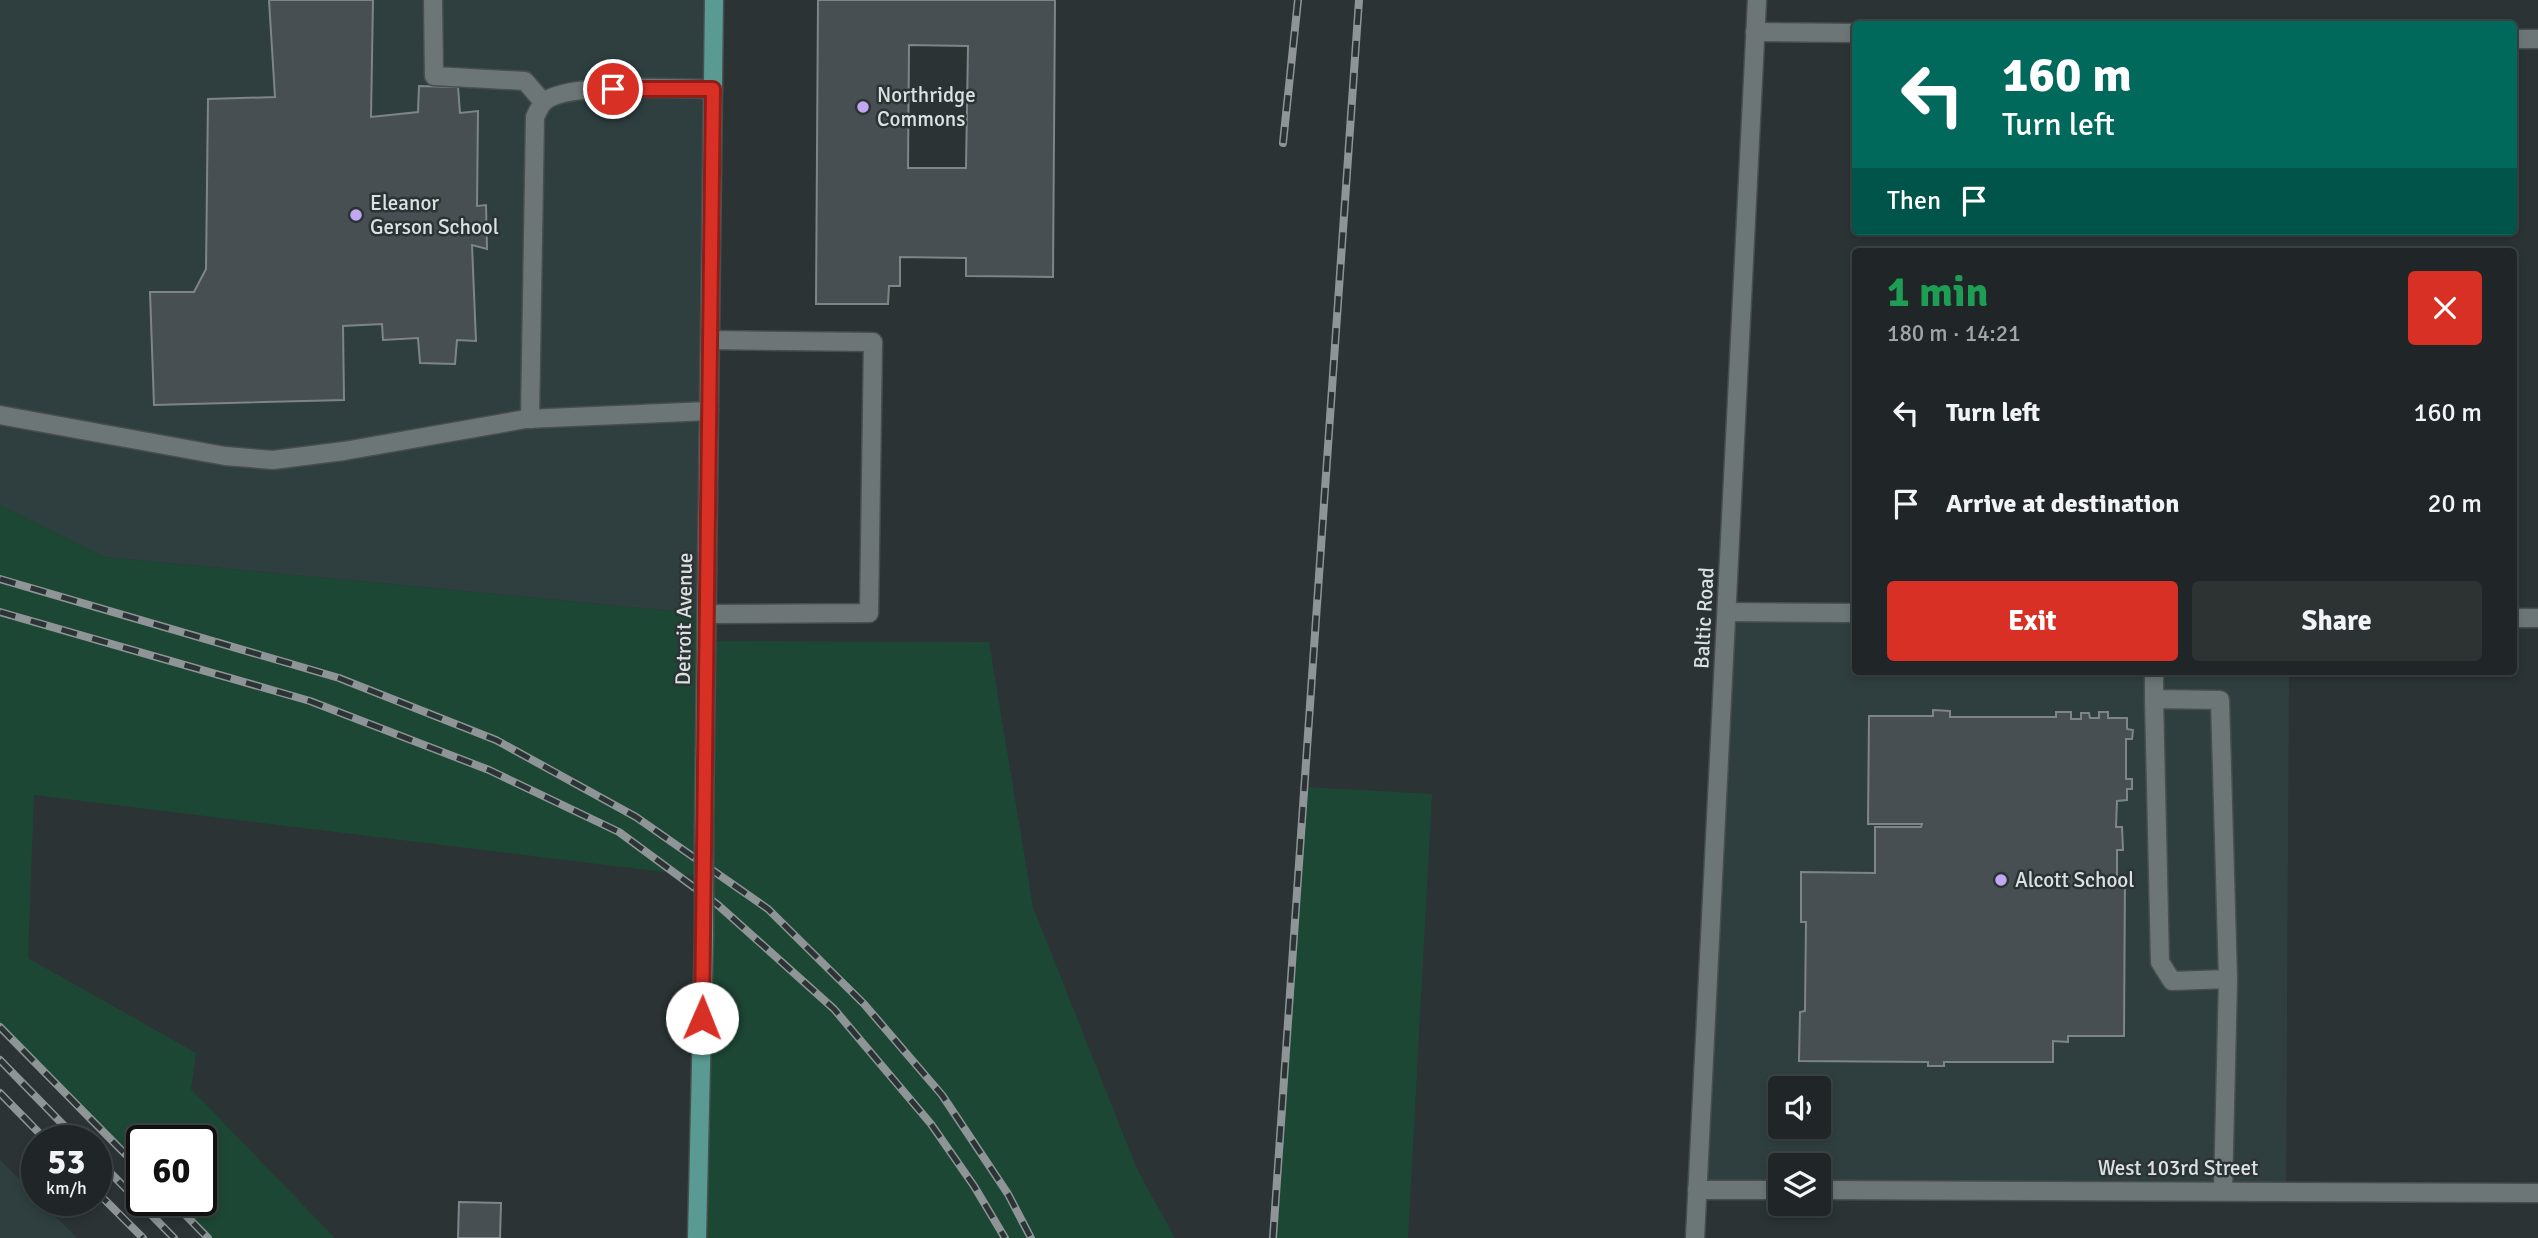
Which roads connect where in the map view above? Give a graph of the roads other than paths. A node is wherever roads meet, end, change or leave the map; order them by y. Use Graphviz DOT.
graph roads {
  1 [pos="433,0"];
  2 [pos="714,0"];
  3 [pos="1757,0"];
  4 [pos="1755,32"];
  5 [pos="1852,33"];
  6 [pos="2517,39"];
  7 [pos="2538,39"];
  8 [pos="713,89"];
  9 [pos="543,102"];
  10 [pos="710,340"];
  11 [pos="709,411"];
  12 [pos="0,415"];
  13 [pos="530,419"];
  14 [pos="1727,612"];
  15 [pos="1852,613"];
  16 [pos="706,614"];
  17 [pos="2517,618"];
  18 [pos="2538,618"];
  19 [pos="2154,675"];
  20 [pos="2154,699"];
  21 [pos="2228,979"];
  22 [pos="1697,1190"];
  23 [pos="1768,1190"];
  24 [pos="1831,1190"];
  25 [pos="2223,1191"];
  26 [pos="2538,1193"];
  27 [pos="696,1238"];
  28 [pos="1695,1238"];
  1 -- 9 [label="street"];
  2 -- 8 [label="main road, Detroit Avenue"];
  3 -- 4 [label="street, Baltic Road"];
  4 -- 5 [label="street"];
  4 -- 14 [label="street, Baltic Road"];
  6 -- 7 [label="street"];
  8 -- 9 [label="street"];
  8 -- 10 [label="main road, Detroit Avenue"];
  9 -- 13 [label="street"];
  10 -- 11 [label="main road, Detroit Avenue"];
  10 -- 16 [label="street"];
  11 -- 13 [label="street"];
  11 -- 16 [label="main road, Detroit Avenue"];
  12 -- 13 [label="street"];
  14 -- 15 [label="street"];
  14 -- 22 [label="street, Baltic Road"];
  16 -- 27 [label="main road, Detroit Avenue, bridge"];
  17 -- 18 [label="street"];
  19 -- 20 [label="street"];
  20 -- 21 [label="street"];
  20 -- 21 [label="street"];
  21 -- 25 [label="street"];
  22 -- 23 [label="street"];
  22 -- 28 [label="street, Baltic Road"];
  24 -- 25 [label="street, West 103rd Street"];
  25 -- 26 [label="street, West 103rd Street"];
}
